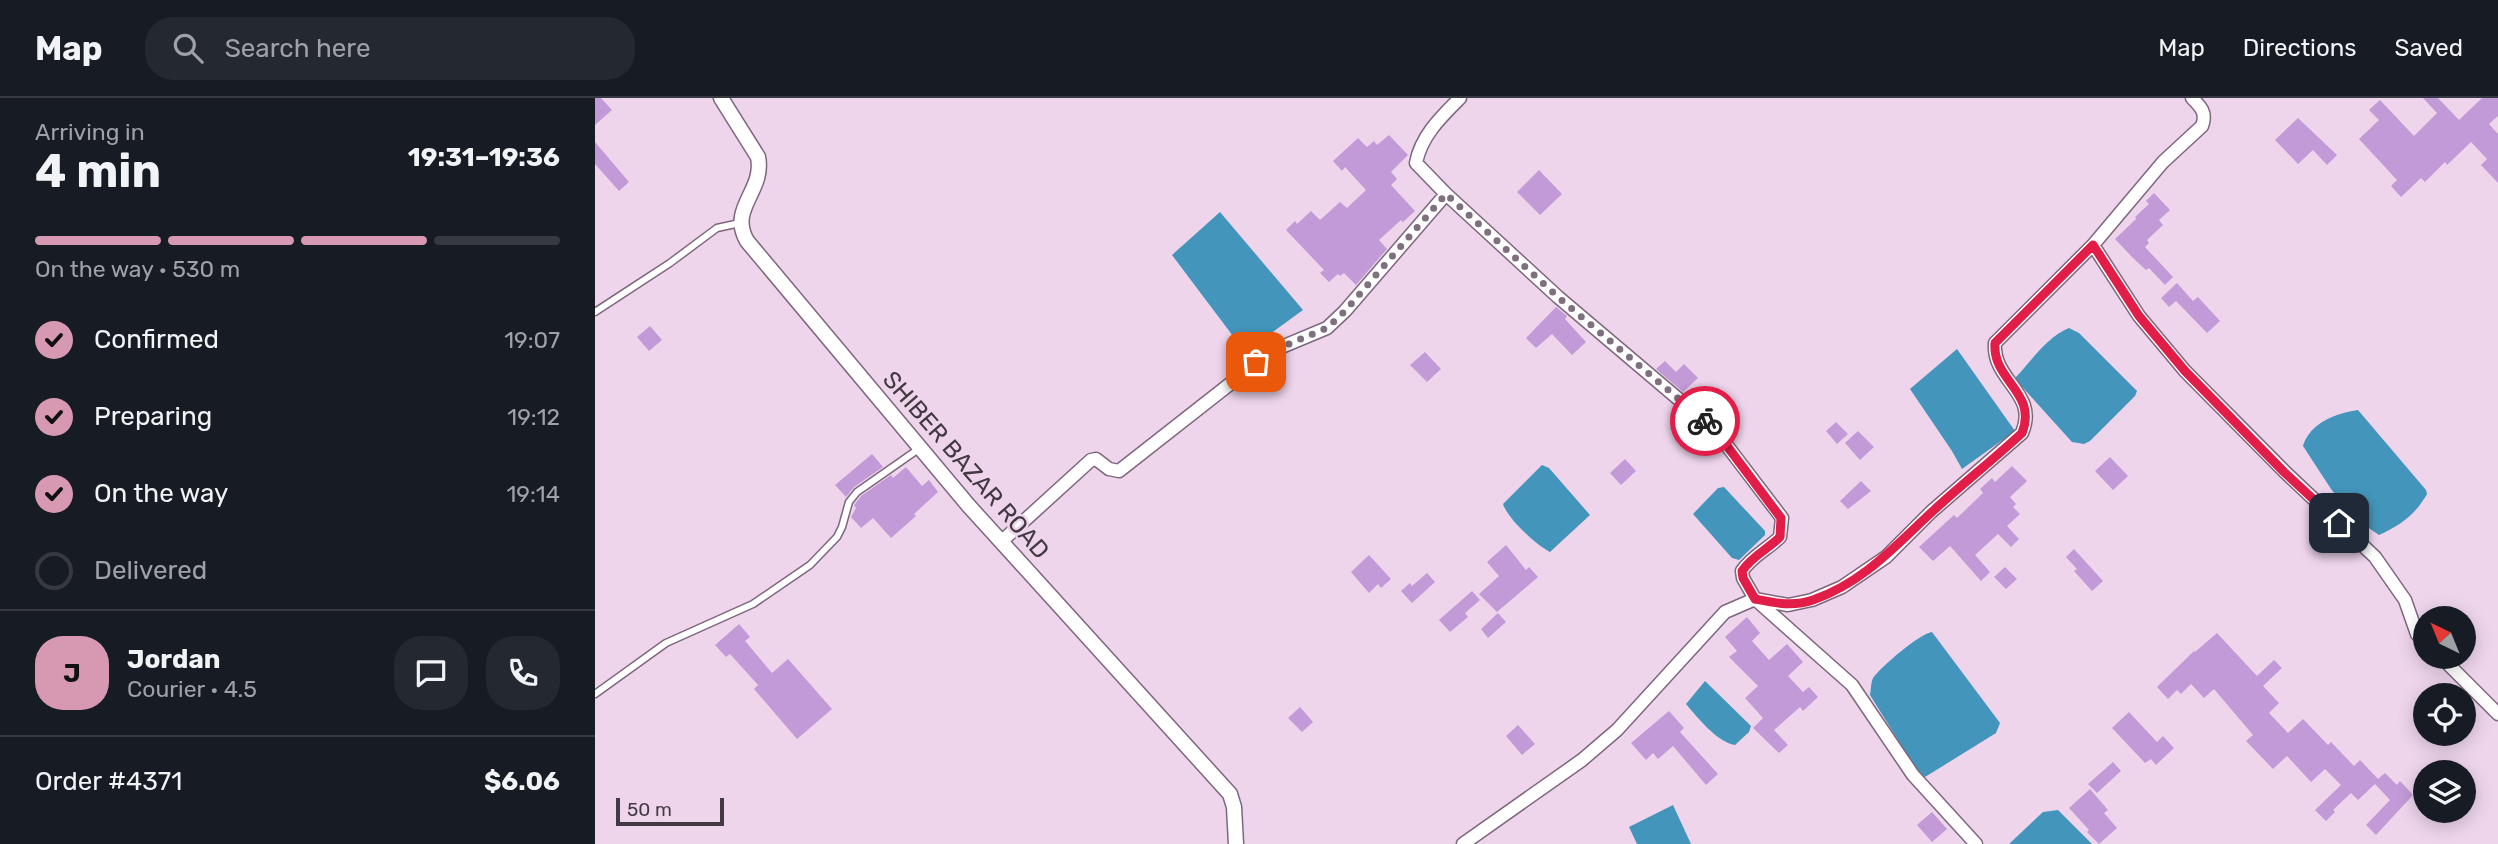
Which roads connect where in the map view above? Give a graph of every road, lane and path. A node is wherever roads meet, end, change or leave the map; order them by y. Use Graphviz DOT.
graph roads {
  1 [pos="721,98"];
  2 [pos="1460,98"];
  3 [pos="2192,98"];
  4 [pos="1446,194"];
  5 [pos="740,223"];
  6 [pos="2093,245"];
  7 [pos="595,312"];
  8 [pos="919,448"];
  9 [pos="1002,541"];
  10 [pos="1755,599"];
  11 [pos="2413,623"];
  12 [pos="2453,669"];
  13 [pos="595,694"];
  14 [pos="2498,714"];
  15 [pos="1235,844"];
  16 [pos="1463,844"];
  17 [pos="1976,844"];
  1 -- 5 [label="street"];
  2 -- 4 [label="street"];
  3 -- 6 [label="street"];
  4 -- 9 [label="street"];
  4 -- 10 [label="street"];
  5 -- 7 [label="lane"];
  5 -- 8 [label="street, SHIBER BAZAR ROAD"];
  6 -- 10 [label="street"];
  6 -- 11 [label="street"];
  8 -- 9 [label="street, SHIBER BAZAR ROAD"];
  8 -- 13 [label="lane"];
  9 -- 15 [label="street, SHIBER BAZAR ROAD"];
  10 -- 16 [label="street"];
  10 -- 17 [label="street"];
  12 -- 14 [label="street"];
}
